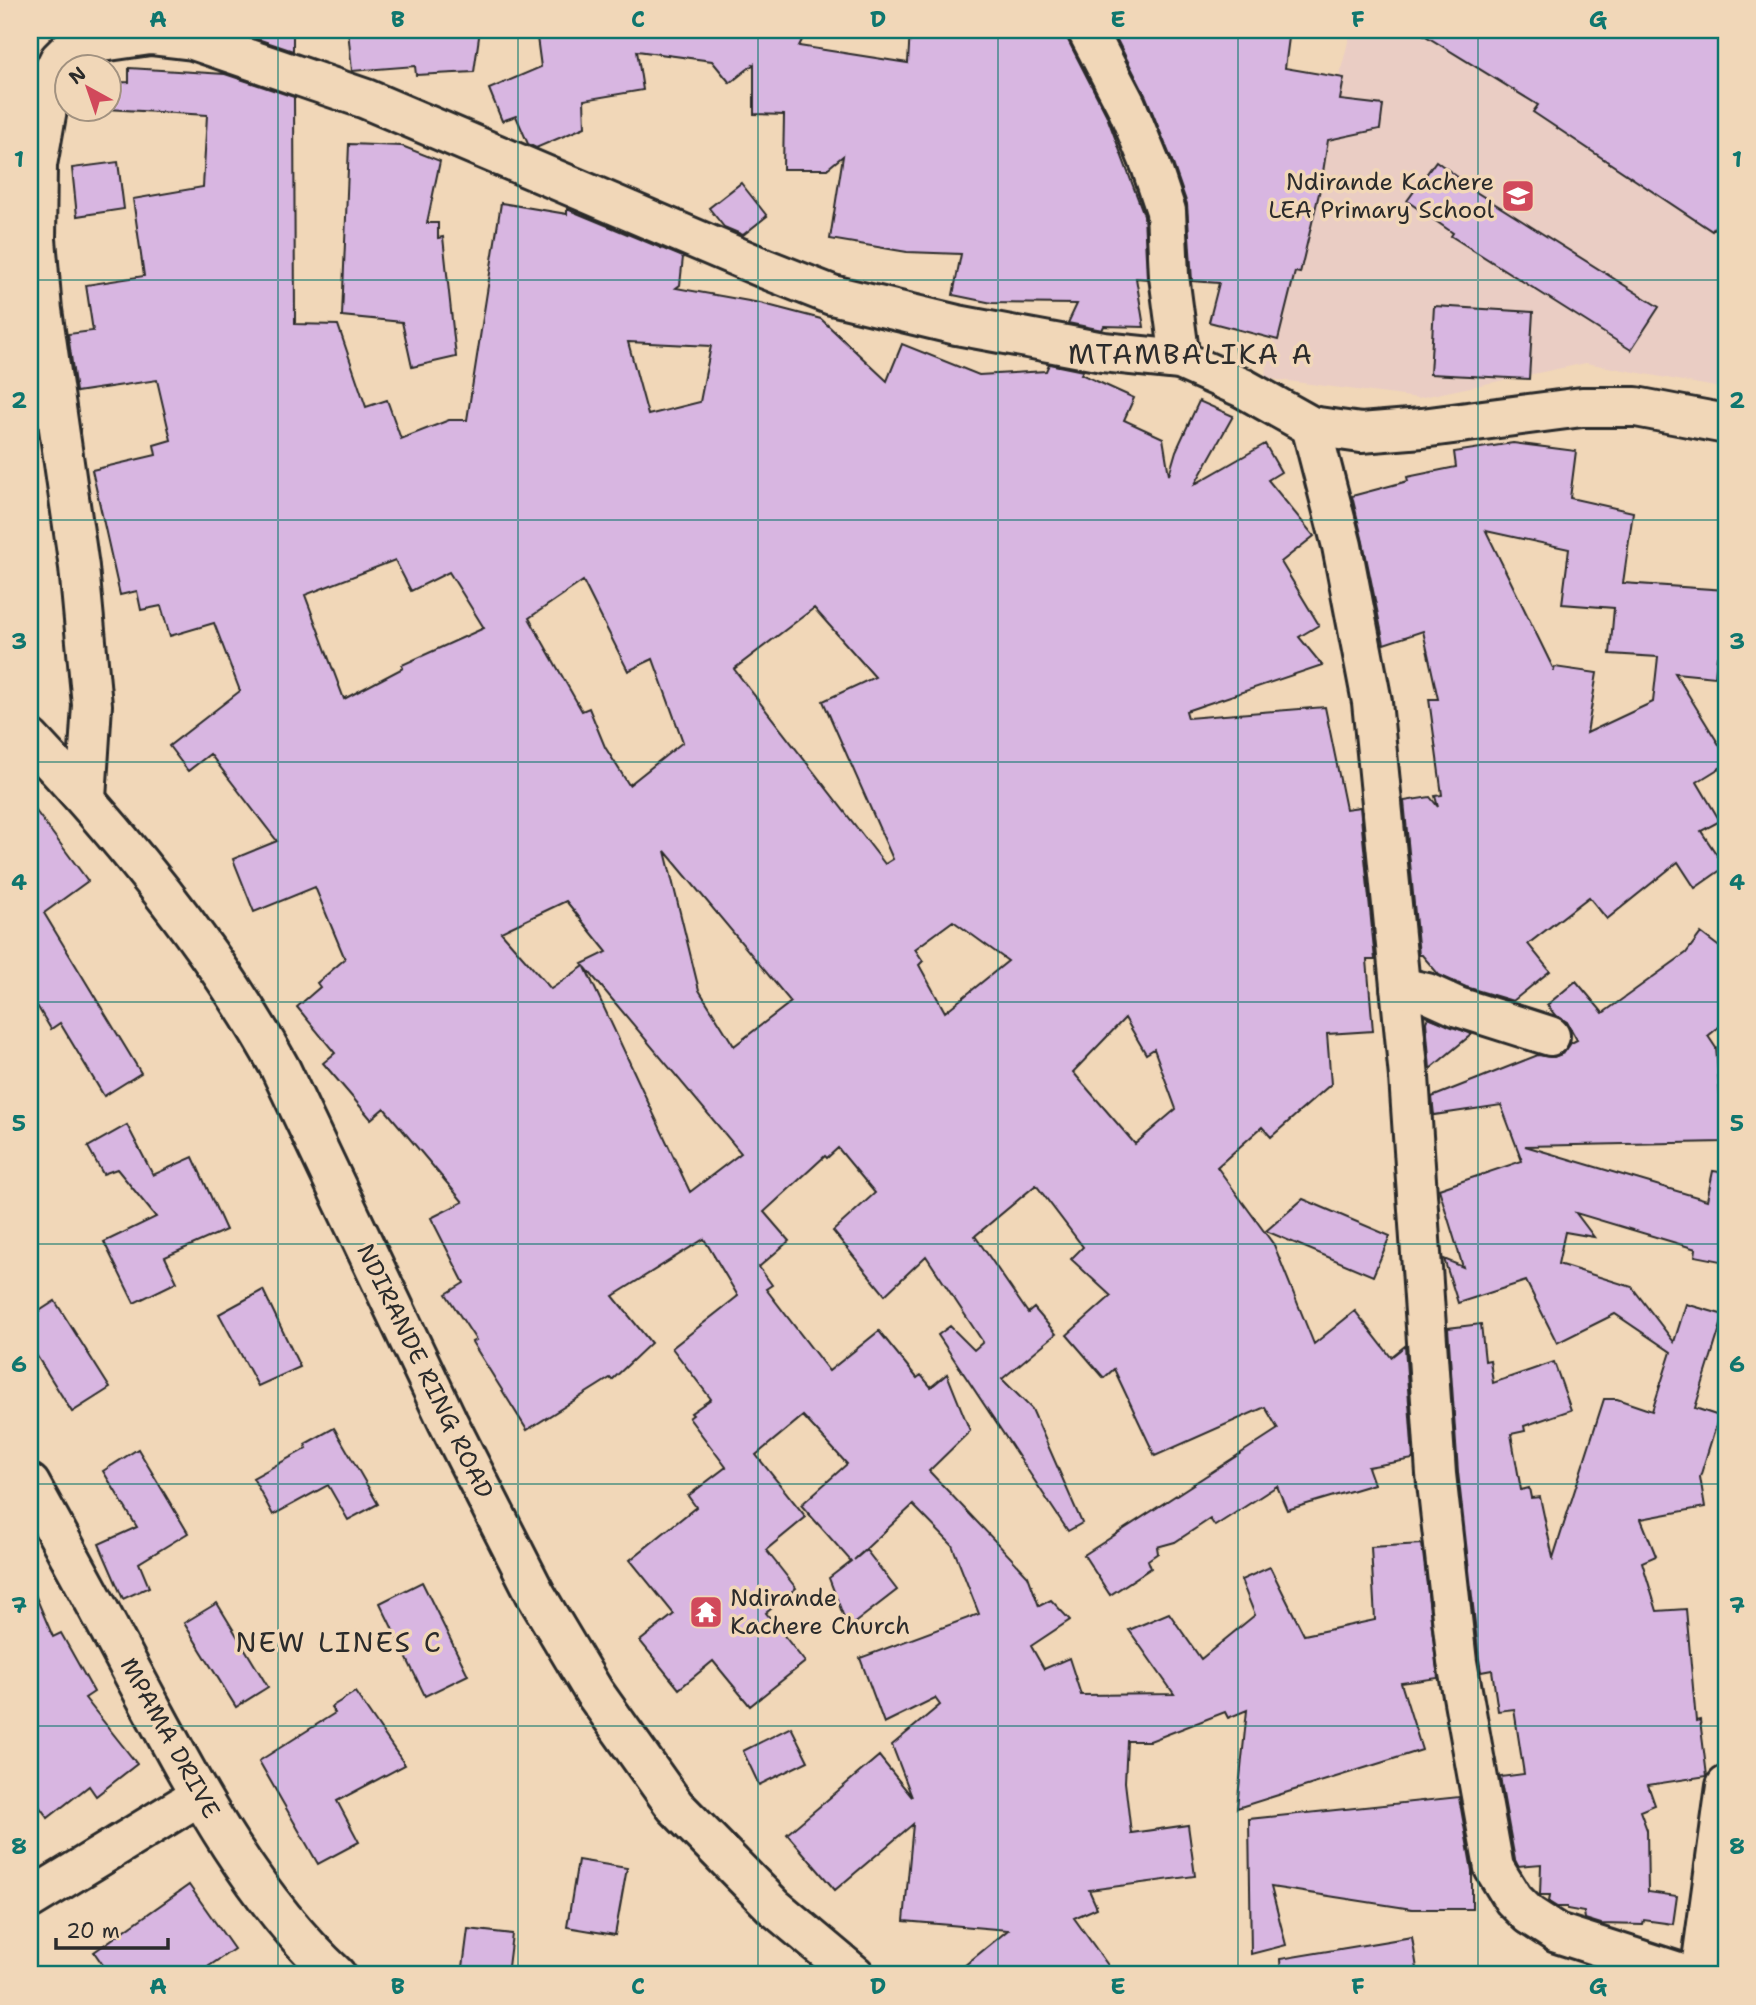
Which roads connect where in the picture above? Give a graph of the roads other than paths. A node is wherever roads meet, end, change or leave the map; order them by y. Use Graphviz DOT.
graph roads {
  1 [pos="1087,30"];
  2 [pos="1180,360"];
  3 [pos="1726,424"];
  4 [pos="1311,426"];
  5 [pos="30,739"];
  6 [pos="86,798"];
  7 [pos="1400,987"];
  8 [pos="1550,1036"];
  9 [pos="30,1484"];
  10 [pos="1726,1786"];
  11 [pos="199,1796"];
  12 [pos="30,1899"];
  13 [pos="336,1975"];
  14 [pos="855,1975"];
  15 [pos="1688,1975"];
  16 [pos="1700,1975"];
  1 -- 2 [label="street"];
  2 -- 4 [label="street"];
  2 -- 6 [label="street"];
  3 -- 4 [label="street"];
  4 -- 7 [label="street"];
  5 -- 6 [label="street, NDIRANDE RING ROAD"];
  6 -- 14 [label="street, NDIRANDE RING ROAD"];
  7 -- 8 [label="street"];
  7 -- 15 [label="street"];
  9 -- 11 [label="street, MPAMA DRIVE"];
  10 -- 16 [label="street"];
  11 -- 12 [label="street"];
  11 -- 13 [label="street, MPAMA DRIVE"];
}
